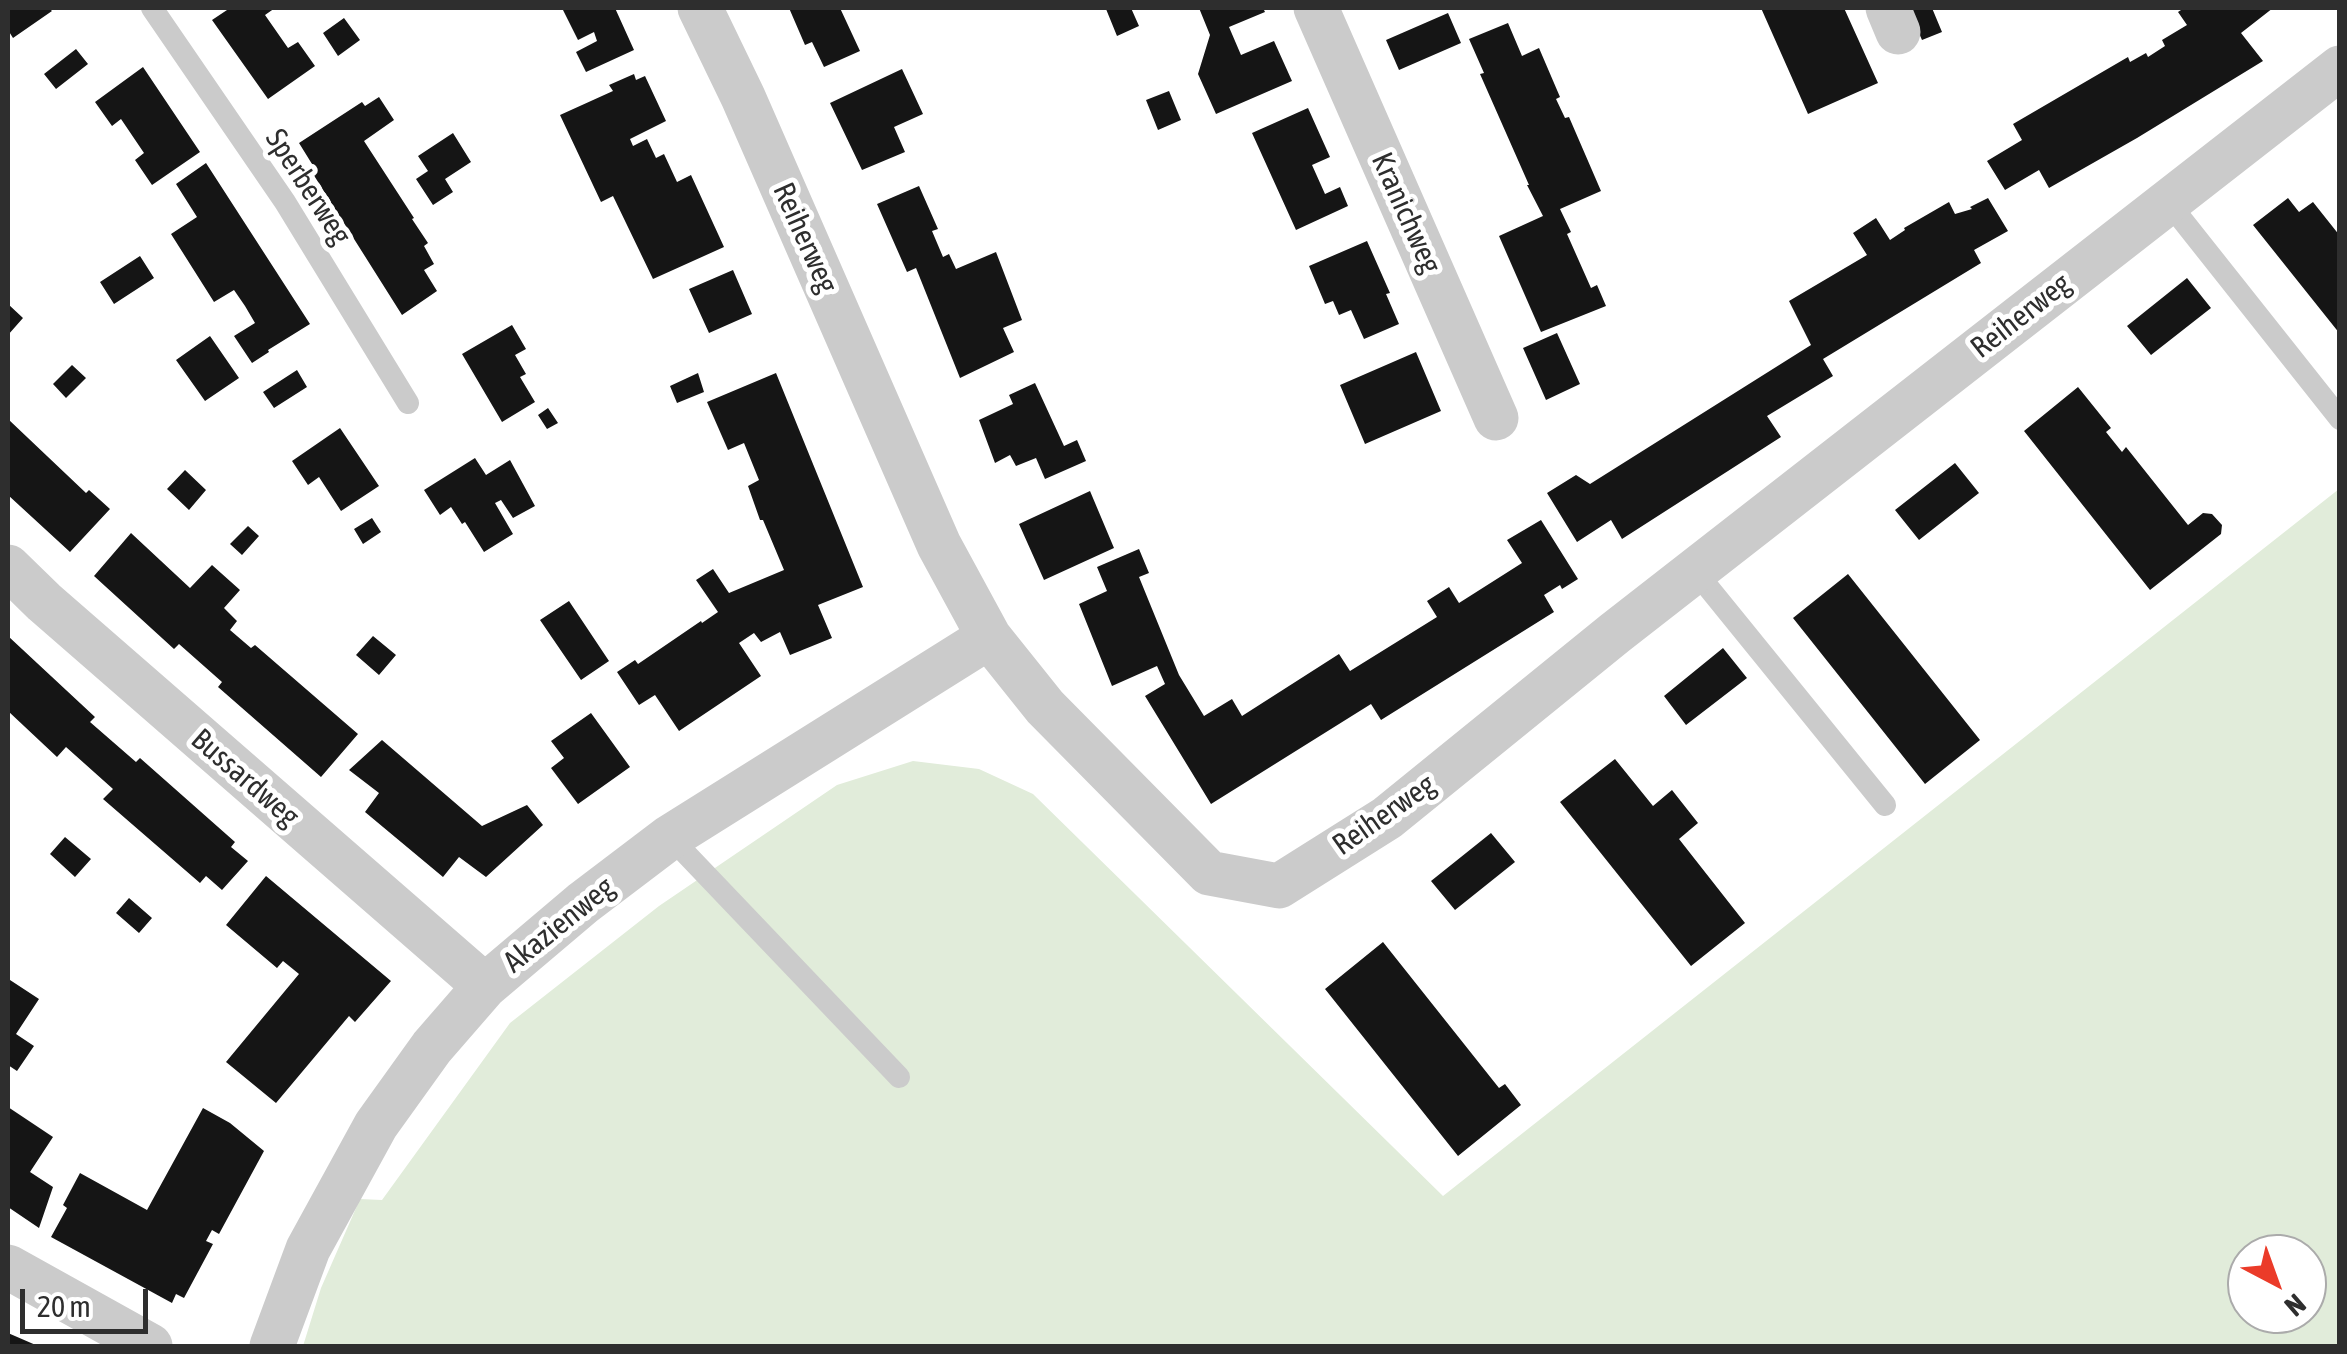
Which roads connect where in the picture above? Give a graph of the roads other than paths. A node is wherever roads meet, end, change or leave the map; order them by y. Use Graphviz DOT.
graph roads {
  1 [pos="152,8"];
  2 [pos="700,8"];
  3 [pos="1316,8"];
  4 [pos="2340,68"];
  5 [pos="2168,202"];
  6 [pos="408,403"];
  7 [pos="1496,418"];
  8 [pos="2340,419"];
  9 [pos="8,568"];
  10 [pos="1694,570"];
  11 [pos="989,637"];
  12 [pos="1885,805"];
  13 [pos="670,837"];
  14 [pos="485,986"];
  15 [pos="898,1077"];
  16 [pos="8,1267"];
  17 [pos="150,1346"];
  18 [pos="272,1346"];
  1 -- 6 [label="lane, Sperberweg"];
  2 -- 11 [label="street, Reiherweg"];
  3 -- 7 [label="street, Kranichweg"];
  4 -- 5 [label="street, Reiherweg"];
  5 -- 8 [label="lane"];
  5 -- 10 [label="street, Reiherweg"];
  9 -- 14 [label="street, Bussardweg"];
  10 -- 11 [label="street, Reiherweg"];
  10 -- 12 [label="lane"];
  11 -- 13 [label="street, Akazienweg"];
  13 -- 14 [label="street, Akazienweg"];
  13 -- 15 [label="lane"];
  14 -- 18 [label="street, Akazienweg"];
  16 -- 17 [label="street"];
}
